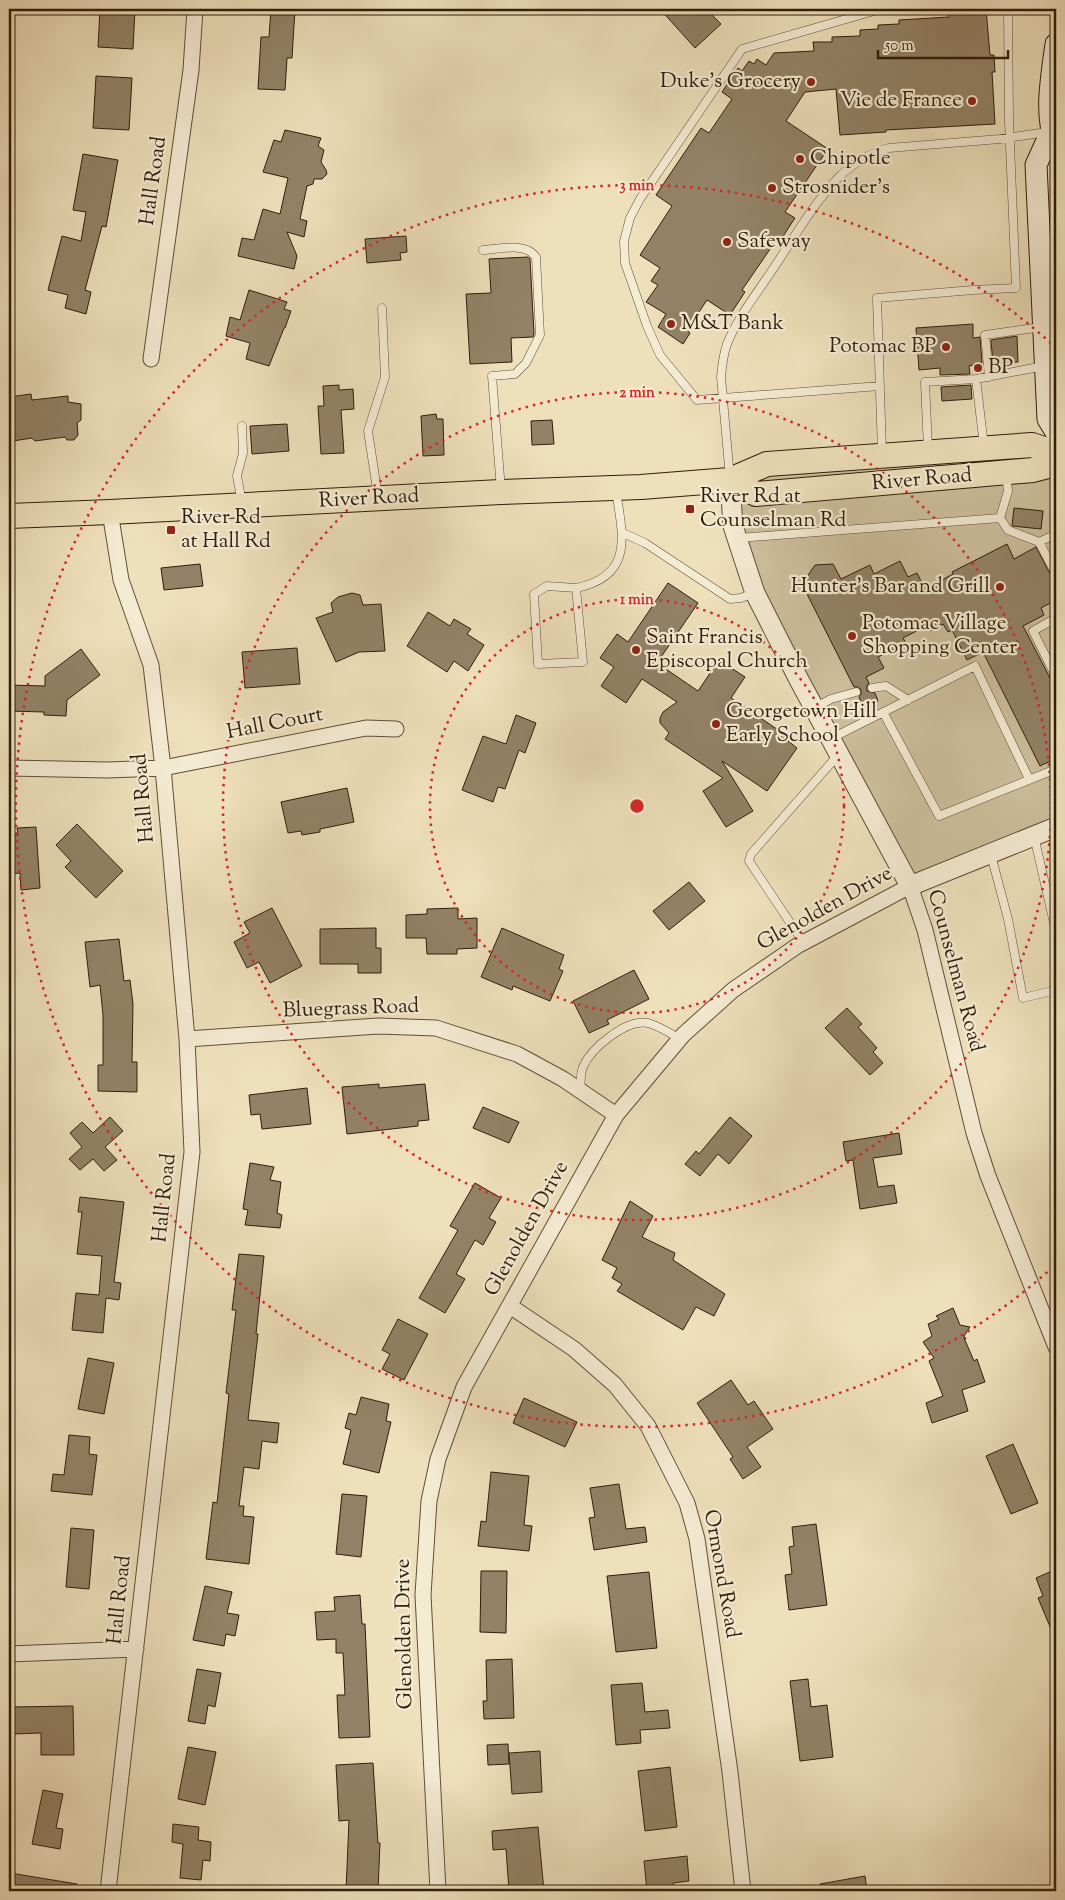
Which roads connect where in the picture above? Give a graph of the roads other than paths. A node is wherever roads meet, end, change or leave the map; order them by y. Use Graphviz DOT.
graph roads {
  1 [pos="195,9"];
  2 [pos="881,9"];
  3 [pos="1008,9"];
  4 [pos="1056,44"];
  5 [pos="1055,136"];
  6 [pos="1010,138"];
  7 [pos="483,250"];
  8 [pos="382,308"];
  9 [pos="1044,327"];
  10 [pos="151,359"];
  11 [pos="1046,366"];
  12 [pos="989,377"];
  13 [pos="976,379"];
  14 [pos="880,386"];
  15 [pos="723,397"];
  16 [pos="242,426"];
  17 [pos="1056,432"];
  18 [pos="985,448"];
  19 [pos="928,452"];
  20 [pos="1056,453"];
  21 [pos="882,455"];
  22 [pos="1056,464"];
  23 [pos="1006,473"];
  24 [pos="730,480"];
  25 [pos="616,489"];
  26 [pos="501,492"];
  27 [pos="379,498"];
  28 [pos="243,506"];
  29 [pos="110,512"];
  30 [pos="9,516"];
  31 [pos="1000,518"];
  32 [pos="623,533"];
  33 [pos="1056,534"];
  34 [pos="737,538"];
  35 [pos="1039,542"];
  36 [pos="1056,574"];
  37 [pos="576,588"];
  38 [pos="755,593"];
  39 [pos="1056,618"];
  40 [pos="1056,678"];
  41 [pos="872,688"];
  42 [pos="856,692"];
  43 [pos="908,700"];
  44 [pos="814,708"];
  45 [pos="883,712"];
  46 [pos="396,729"];
  47 [pos="835,746"];
  48 [pos="9,768"];
  49 [pos="163,768"];
  50 [pos="1056,769"];
  51 [pos="1029,779"];
  52 [pos="1056,827"];
  53 [pos="1034,836"];
  54 [pos="990,854"];
  55 [pos="910,886"];
  56 [pos="1056,932"];
  57 [pos="803,942"];
  58 [pos="1056,990"];
  59 [pos="187,1039"];
  60 [pos="680,1039"];
  61 [pos="580,1091"];
  62 [pos="616,1115"];
  63 [pos="510,1306"];
  64 [pos="1056,1347"];
  65 [pos="136,1649"];
  66 [pos="9,1654"];
  67 [pos="108,1891"];
  68 [pos="438,1891"];
  69 [pos="743,1891"];
  1 -- 10 [label="street, Hall Road"];
  2 -- 15 [label="lane"];
  3 -- 6 [label="lane"];
  4 -- 5 [label="main road"];
  5 -- 6 [label="lane"];
  5 -- 9 [label="main road"];
  6 -- 14 [label="lane"];
  6 -- 15 [label="lane"];
  7 -- 26 [label="lane"];
  8 -- 27 [label="lane"];
  9 -- 11 [label="main road"];
  9 -- 12 [label="lane"];
  11 -- 12 [label="lane"];
  11 -- 17 [label="main road"];
  12 -- 13 [label="lane"];
  13 -- 18 [label="lane"];
  13 -- 19 [label="lane"];
  14 -- 15 [label="lane"];
  14 -- 21 [label="lane"];
  15 -- 24 [label="lane"];
  16 -- 28 [label="lane"];
  18 -- 19 [label="main road, River Road"];
  18 -- 20 [label="main road, River Road"];
  19 -- 21 [label="main road, River Road"];
  21 -- 24 [label="main road, River Road"];
  22 -- 23 [label="main road, River Road"];
  23 -- 24 [label="main road, River Road"];
  23 -- 31 [label="lane"];
  24 -- 25 [label="main road, River Road"];
  24 -- 34 [label="street, Counselman Road"];
  25 -- 26 [label="main road, River Road"];
  25 -- 32 [label="lane"];
  26 -- 27 [label="main road, River Road"];
  27 -- 28 [label="main road, River Road"];
  28 -- 29 [label="main road, River Road"];
  29 -- 30 [label="main road, River Road"];
  29 -- 49 [label="street, Hall Road"];
  31 -- 34 [label="lane"];
  31 -- 35 [label="lane"];
  32 -- 37 [label="lane"];
  32 -- 38 [label="lane"];
  33 -- 35 [label="lane"];
  34 -- 38 [label="street, Counselman Road"];
  35 -- 36 [label="lane"];
  37 -- 37 [label="lane"];
  38 -- 44 [label="street, Counselman Road"];
  39 -- 40 [label="lane"];
  41 -- 43 [label="lane"];
  42 -- 44 [label="lane"];
  43 -- 45 [label="lane"];
  43 -- 51 [label="lane"];
  44 -- 47 [label="street, Counselman Road"];
  45 -- 47 [label="lane"];
  45 -- 51 [label="lane"];
  46 -- 49 [label="street, Hall Court"];
  47 -- 55 [label="street, Counselman Road"];
  47 -- 57 [label="lane"];
  48 -- 49 [label="street, Hall Court"];
  49 -- 59 [label="street, Hall Road"];
  50 -- 51 [label="lane"];
  52 -- 53 [label="street, Glenolden Drive"];
  53 -- 54 [label="street, Glenolden Drive"];
  53 -- 56 [label="lane"];
  54 -- 55 [label="street, Glenolden Drive"];
  54 -- 58 [label="lane"];
  55 -- 57 [label="street, Glenolden Drive"];
  55 -- 64 [label="street, Counselman Road"];
  57 -- 60 [label="street, Glenolden Drive"];
  59 -- 61 [label="street, Bluegrass Road"];
  59 -- 65 [label="street, Hall Road"];
  60 -- 61 [label="lane"];
  60 -- 62 [label="street, Glenolden Drive"];
  61 -- 62 [label="street, Bluegrass Road"];
  62 -- 63 [label="street, Glenolden Drive"];
  63 -- 68 [label="street, Glenolden Drive"];
  63 -- 69 [label="street, Ormond Road"];
  65 -- 66 [label="street"];
  65 -- 67 [label="street, Hall Road"];
}
